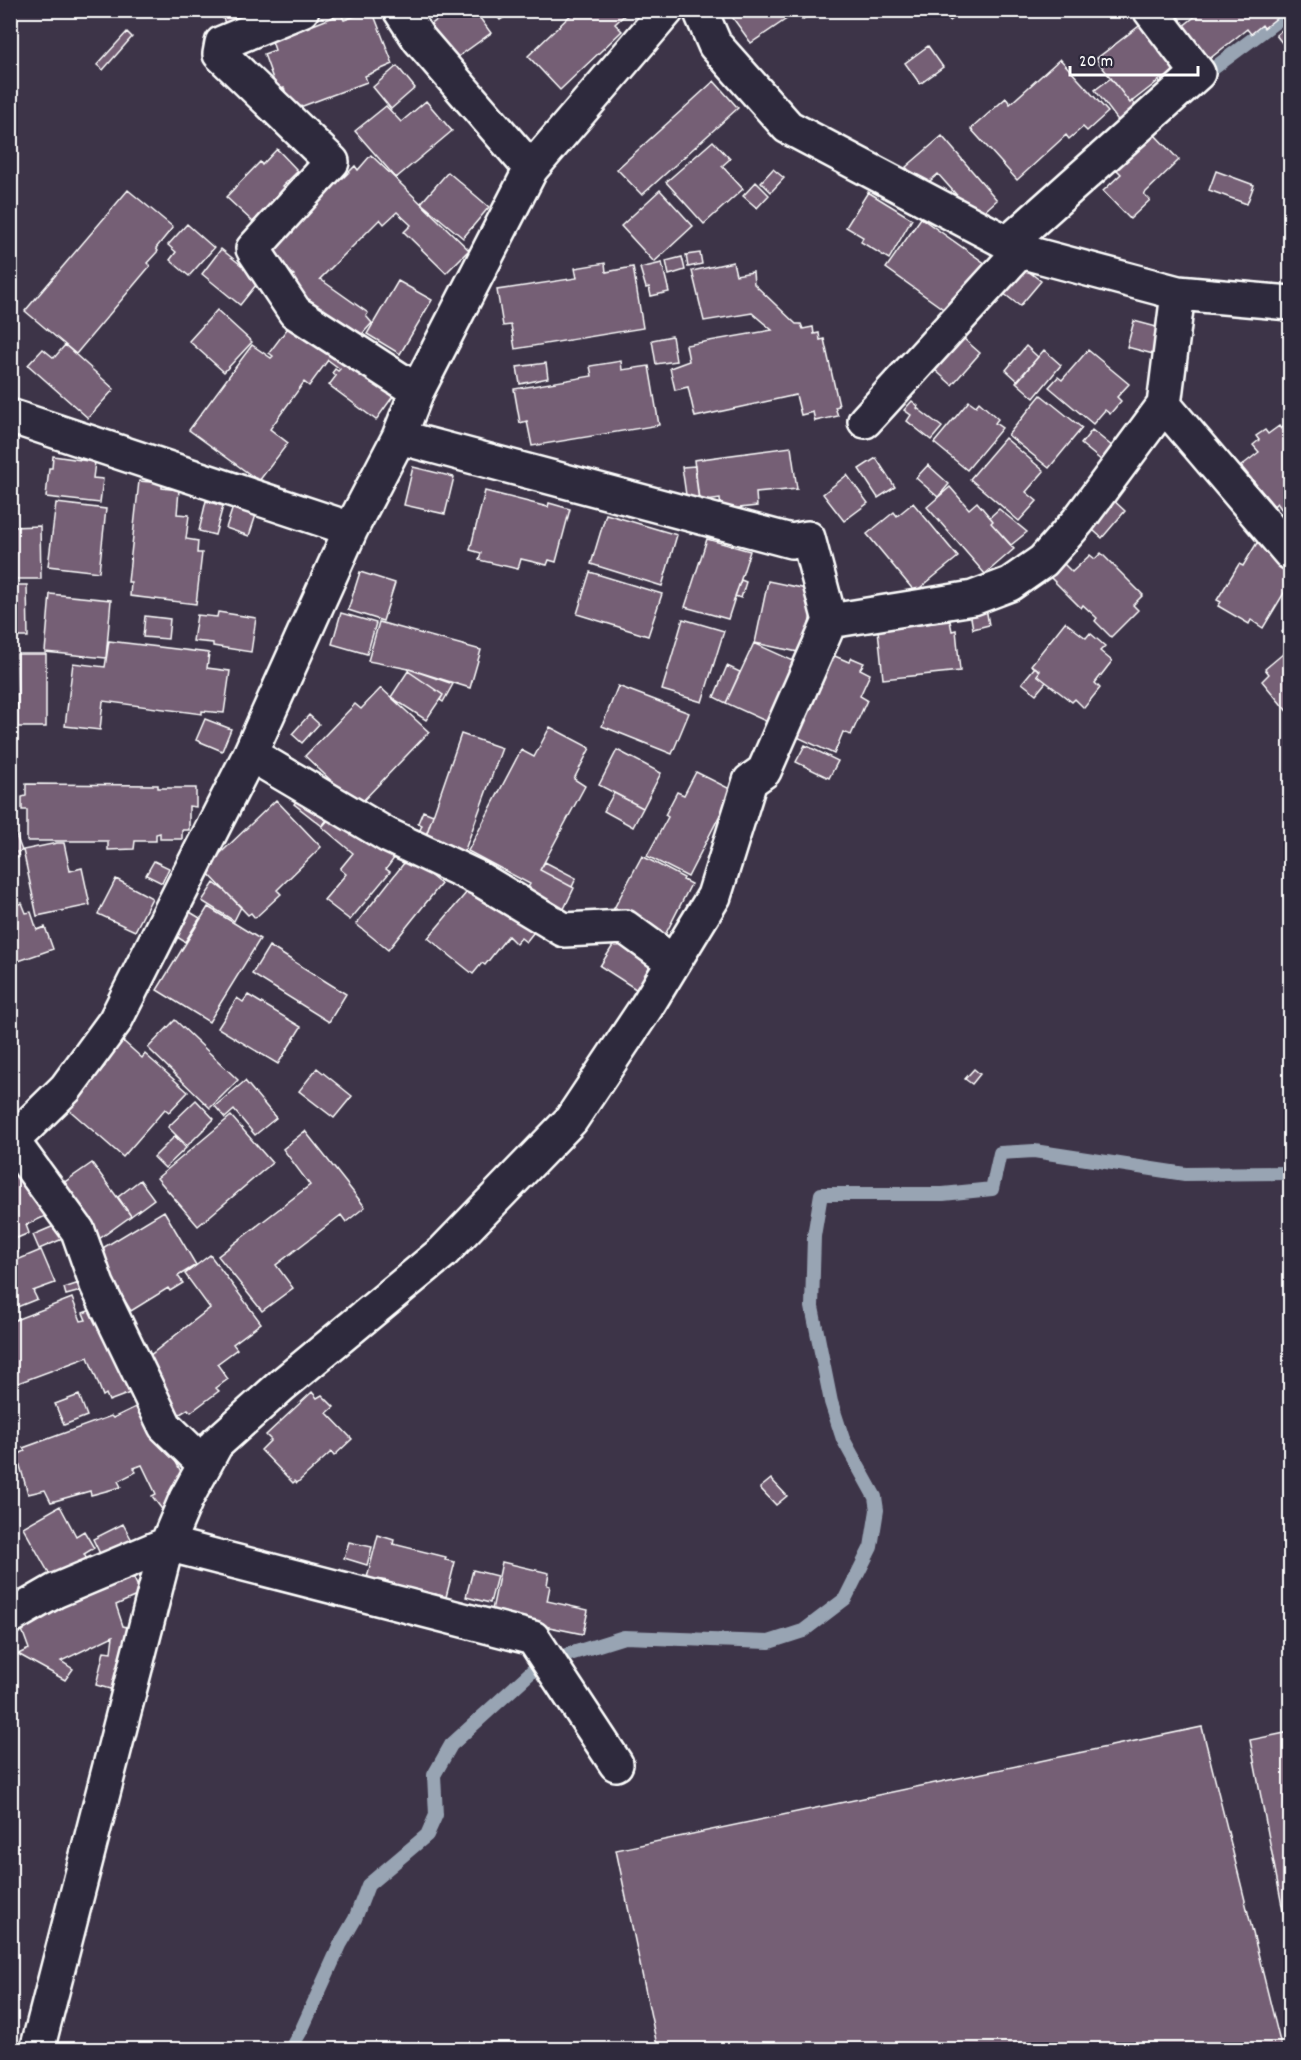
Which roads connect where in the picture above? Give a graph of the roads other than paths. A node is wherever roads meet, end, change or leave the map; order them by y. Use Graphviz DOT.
graph roads {
  1 [pos="302,10"];
  2 [pos="400,10"];
  3 [pos="667,10"];
  4 [pos="700,10"];
  5 [pos="1150,10"];
  6 [pos="531,169"];
  7 [pos="1014,247"];
  8 [pos="1178,293"];
  9 [pos="1290,303"];
  10 [pos="417,391"];
  11 [pos="1164,405"];
  12 [pos="10,416"];
  13 [pos="865,421"];
  14 [pos="399,437"];
  15 [pos="351,529"];
  16 [pos="1290,554"];
  17 [pos="830,621"];
  18 [pos="250,754"];
  19 [pos="674,962"];
  20 [pos="12,1142"];
  21 [pos="204,1464"];
  22 [pos="167,1544"];
  23 [pos="10,1617"];
  24 [pos="616,1764"];
  25 [pos="37,2049"];
  1 -- 10 [label="street"];
  2 -- 6 [label="street"];
  3 -- 6 [label="street"];
  4 -- 7 [label="street"];
  5 -- 7 [label="street"];
  6 -- 10 [label="street"];
  7 -- 8 [label="street"];
  7 -- 13 [label="street"];
  8 -- 9 [label="street"];
  8 -- 11 [label="street"];
  10 -- 14 [label="street"];
  11 -- 16 [label="street"];
  11 -- 17 [label="street"];
  12 -- 15 [label="street"];
  14 -- 15 [label="street"];
  14 -- 17 [label="street"];
  15 -- 18 [label="street"];
  17 -- 19 [label="street"];
  18 -- 19 [label="street"];
  18 -- 20 [label="street"];
  19 -- 21 [label="street"];
  20 -- 21 [label="street"];
  21 -- 22 [label="street"];
  22 -- 23 [label="street"];
  22 -- 24 [label="street"];
  22 -- 25 [label="street"];
}
